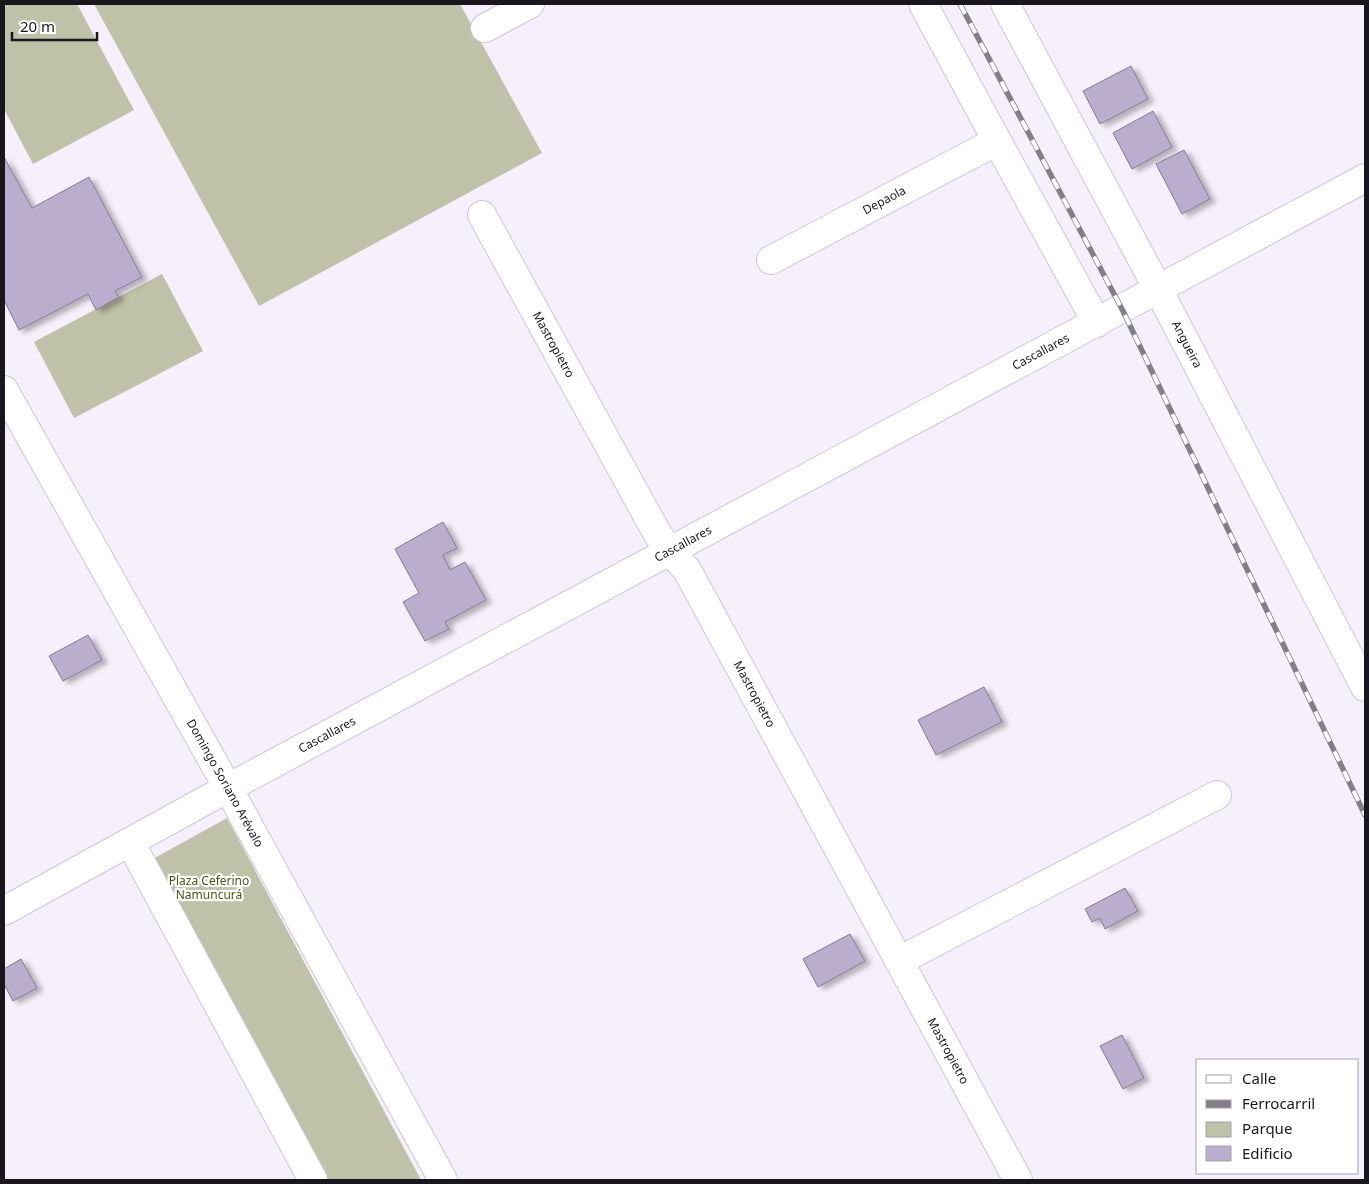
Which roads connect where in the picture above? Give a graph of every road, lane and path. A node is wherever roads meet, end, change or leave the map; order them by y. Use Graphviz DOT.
graph roads {
  1 [pos="530,4"];
  2 [pos="923,4"];
  3 [pos="1005,4"];
  4 [pos="485,28"];
  5 [pos="997,141"];
  6 [pos="1365,178"];
  7 [pos="482,215"];
  8 [pos="772,260"];
  9 [pos="1158,289"];
  10 [pos="1097,323"];
  11 [pos="4,390"];
  12 [pos="11,423"];
  13 [pos="670,552"];
  14 [pos="1365,687"];
  15 [pos="228,788"];
  16 [pos="1217,795"];
  17 [pos="130,842"];
  18 [pos="4,911"];
  19 [pos="899,962"];
  20 [pos="313,1180"];
  21 [pos="443,1180"];
  22 [pos="1018,1180"];
  1 -- 4 [label="street"];
  2 -- 5 [label="street"];
  3 -- 9 [label="street, Angueira"];
  5 -- 8 [label="street, Depaola"];
  5 -- 10 [label="street"];
  6 -- 9 [label="street, Cascallares"];
  7 -- 13 [label="street, Mastropietro"];
  9 -- 10 [label="street, Cascallares"];
  9 -- 14 [label="street, Angueira"];
  10 -- 13 [label="street, Cascallares"];
  11 -- 12 [label="street, Domingo Soriano Arévalo"];
  12 -- 15 [label="street, Domingo Soriano Arévalo"];
  13 -- 15 [label="street, Cascallares"];
  13 -- 19 [label="street, Mastropietro"];
  15 -- 17 [label="street, Cascallares"];
  15 -- 21 [label="street, Domingo Soriano Arévalo"];
  16 -- 19 [label="street"];
  17 -- 18 [label="street, Cascallares"];
  17 -- 20 [label="street"];
  19 -- 22 [label="street, Mastropietro"];
}
